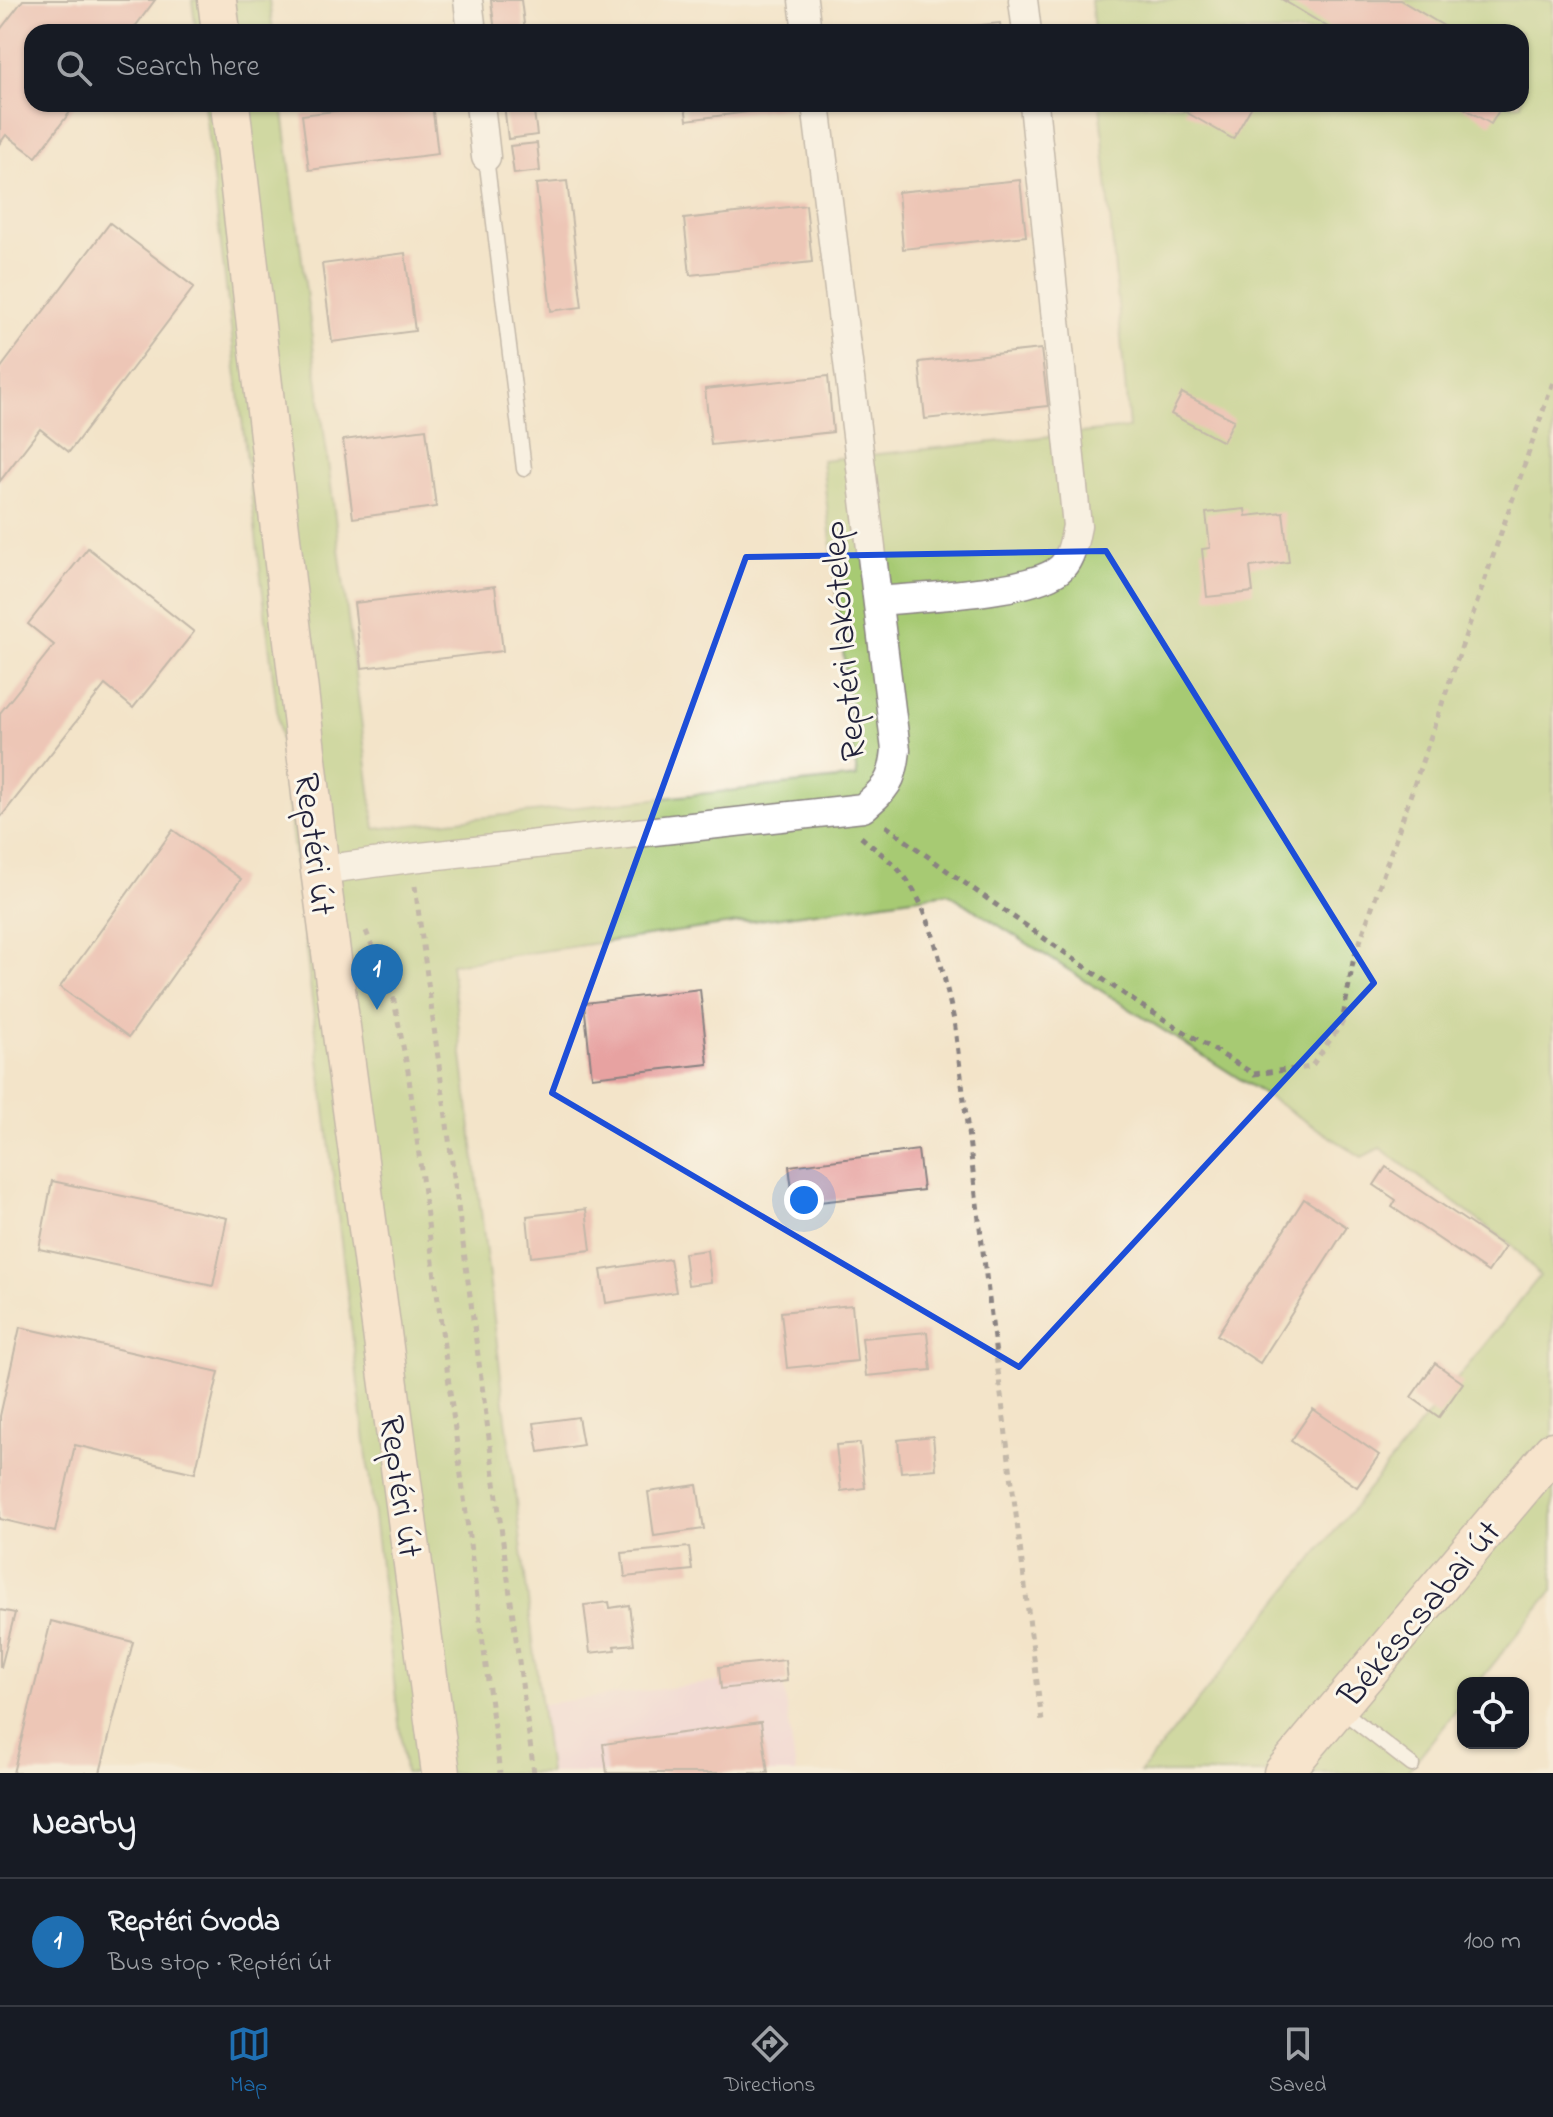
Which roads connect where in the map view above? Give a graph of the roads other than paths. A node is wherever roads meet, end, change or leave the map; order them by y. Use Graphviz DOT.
graph roads {
  1 [pos="217,0"];
  2 [pos="468,0"];
  3 [pos="803,0"];
  4 [pos="1023,0"];
  5 [pos="220,24"];
  6 [pos="471,24"];
  7 [pos="806,24"];
  8 [pos="1026,24"];
  9 [pos="231,112"];
  10 [pos="481,112"];
  11 [pos="817,112"];
  12 [pos="1035,112"];
  13 [pos="486,157"];
  14 [pos="524,469"];
  15 [pos="879,601"];
  16 [pos="320,870"];
  17 [pos="1553,1451"];
  18 [pos="1337,1707"];
  19 [pos="1412,1765"];
  20 [pos="441,1773"];
  21 [pos="1283,1773"];
  1 -- 5 [label="street"];
  2 -- 6 [label="street"];
  3 -- 7 [label="street"];
  4 -- 8 [label="street"];
  9 -- 16 [label="street, Reptéri út"];
  10 -- 13 [label="street"];
  11 -- 15 [label="street, Reptéri lakótelep"];
  12 -- 15 [label="street"];
  13 -- 14 [label="lane"];
  15 -- 16 [label="street, Reptéri lakótelep"];
  16 -- 20 [label="street, Reptéri út"];
  17 -- 18 [label="street, Békéscsabai út"];
  18 -- 19 [label="lane"];
  18 -- 21 [label="street, Békéscsabai út"];
}
